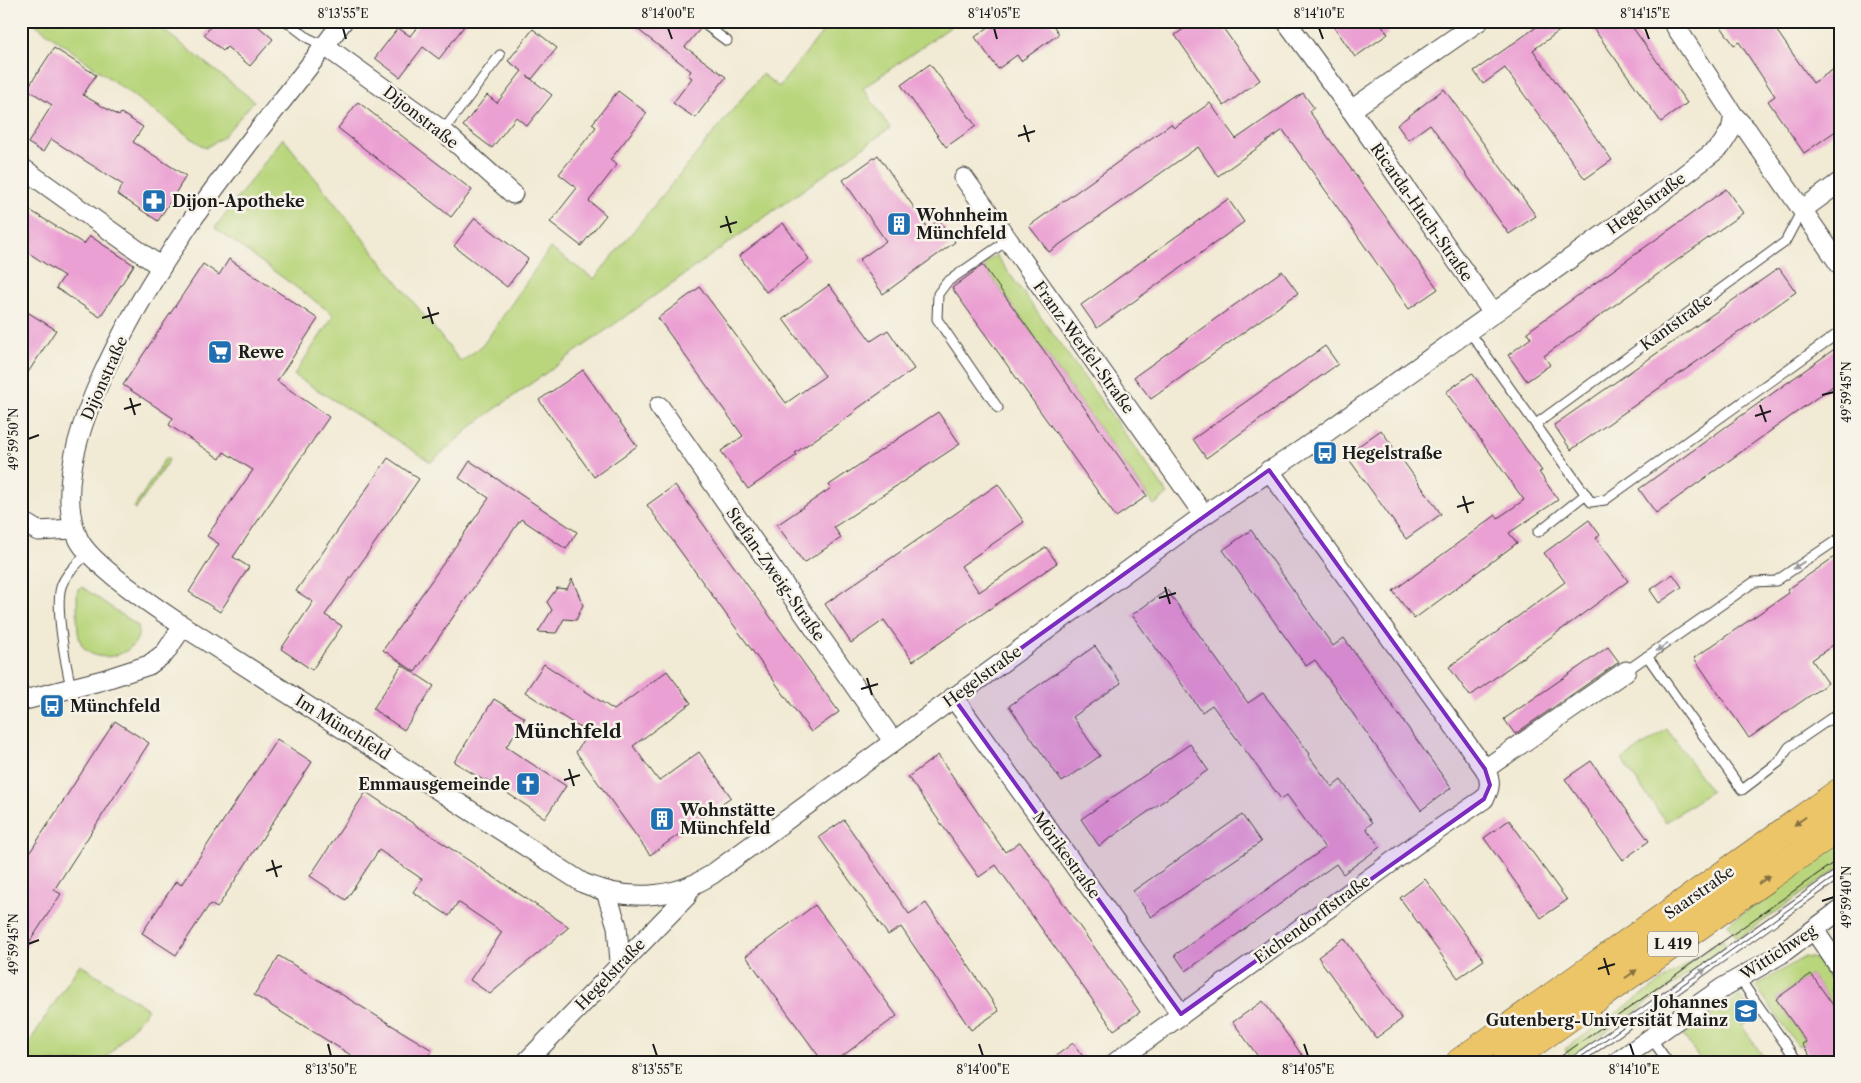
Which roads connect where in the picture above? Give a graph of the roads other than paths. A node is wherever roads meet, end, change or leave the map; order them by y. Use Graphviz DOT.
graph roads {
  1 [pos="286,21"];
  2 [pos="343,21"];
  3 [pos="700,21"];
  4 [pos="1286,21"];
  5 [pos="1479,21"];
  6 [pos="1672,21"];
  7 [pos="727,41"];
  8 [pos="325,46"];
  9 [pos="500,55"];
  10 [pos="1351,110"];
  11 [pos="1734,116"];
  12 [pos="443,131"];
  13 [pos="21,167"];
  14 [pos="964,178"];
  15 [pos="1840,182"];
  16 [pos="513,194"];
  17 [pos="1802,210"];
  18 [pos="1008,240"];
  19 [pos="1840,265"];
  20 [pos="161,267"];
  21 [pos="1493,314"];
  22 [pos="1469,331"];
  23 [pos="1840,332"];
  24 [pos="660,406"];
  25 [pos="998,408"];
  26 [pos="1536,424"];
  27 [pos="1269,470"];
  28 [pos="1586,494"];
  29 [pos="1204,515"];
  30 [pos="21,521"];
  31 [pos="74,529"];
  32 [pos="1538,532"];
  33 [pos="1840,538"];
  34 [pos="88,552"];
  35 [pos="183,626"];
  36 [pos="1648,656"];
  37 [pos="1626,672"];
  38 [pos="71,687"];
  39 [pos="953,697"];
  40 [pos="21,700"];
  41 [pos="1840,712"];
  42 [pos="894,741"];
  43 [pos="1485,769"];
  44 [pos="1840,792"];
  45 [pos="1840,826"];
  46 [pos="1840,873"];
  47 [pos="692,885"];
  48 [pos="606,892"];
  49 [pos="1840,910"];
  50 [pos="1814,930"];
  51 [pos="620,962"];
  52 [pos="1840,968"];
  53 [pos="1739,978"];
  54 [pos="1181,1014"];
  55 [pos="1651,1038"];
  56 [pos="526,1062"];
  57 [pos="1116,1062"];
  58 [pos="1460,1062"];
  59 [pos="1506,1062"];
  60 [pos="1574,1062"];
  61 [pos="1617,1062"];
  62 [pos="1668,1062"];
  63 [pos="1798,1062"];
  1 -- 8 [label="lane, Dijonstraße"];
  2 -- 8 [label="street, Dijonstraße"];
  3 -- 7 [label="lane"];
  4 -- 10 [label="street, Ricarda-Huch-Straße"];
  5 -- 10 [label="street"];
  6 -- 11 [label="street"];
  8 -- 12 [label="street, Dijonstraße"];
  8 -- 20 [label="street, Dijonstraße"];
  9 -- 12 [label="lane"];
  10 -- 21 [label="street, Ricarda-Huch-Straße"];
  11 -- 17 [label="street"];
  11 -- 21 [label="street, Hegelstraße"];
  12 -- 16 [label="street, Dijonstraße"];
  13 -- 20 [label="street"];
  14 -- 18 [label="street, Franz-Werfel-Straße"];
  15 -- 17 [label="street"];
  17 -- 19 [label="street"];
  17 -- 26 [label="lane, Kantstraße"];
  18 -- 25 [label="lane"];
  18 -- 29 [label="street, Franz-Werfel-Straße"];
  20 -- 31 [label="street, Dijonstraße"];
  21 -- 22 [label="street, Hegelstraße"];
  22 -- 26 [label="lane"];
  22 -- 27 [label="street, Hegelstraße"];
  23 -- 28 [label="lane"];
  24 -- 42 [label="street, Stefan-Zweig-Straße"];
  26 -- 28 [label="lane"];
  27 -- 29 [label="street, Hegelstraße"];
  27 -- 43 [label="street"];
  28 -- 32 [label="lane"];
  29 -- 39 [label="street, Hegelstraße"];
  30 -- 31 [label="street"];
  31 -- 34 [label="street, Dijonstraße"];
  33 -- 36 [label="lane, one-way"];
  34 -- 35 [label="street, Dijonstraße"];
  34 -- 38 [label="lane"];
  35 -- 38 [label="street"];
  35 -- 48 [label="street, Im Münchfeld"];
  36 -- 37 [label="lane"];
  36 -- 41 [label="lane"];
  37 -- 43 [label="street"];
  38 -- 40 [label="street"];
  39 -- 42 [label="street, Hegelstraße"];
  39 -- 54 [label="street, Mörikestraße"];
  42 -- 47 [label="street, Hegelstraße"];
  43 -- 54 [label="street, Eichendorffstraße"];
  44 -- 58 [label="highway, Saarstraße / L 419, one-way"];
  59 -- 45 [label="highway, Saarstraße / L 419, one-way"];
  60 -- 46 [label="lane, one-way"];
  47 -- 48 [label="street, Hegelstraße"];
  47 -- 51 [label="street, Hegelstraße"];
  48 -- 51 [label="street"];
  49 -- 50 [label="street, Wittichweg"];
  50 -- 52 [label="street"];
  50 -- 53 [label="street, Wittichweg"];
  51 -- 56 [label="street, Hegelstraße"];
  53 -- 55 [label="street, Wittichweg"];
  53 -- 63 [label="lane"];
  54 -- 57 [label="street, Eichendorffstraße"];
  55 -- 61 [label="street, Wittichweg"];
  55 -- 62 [label="lane"];
}
